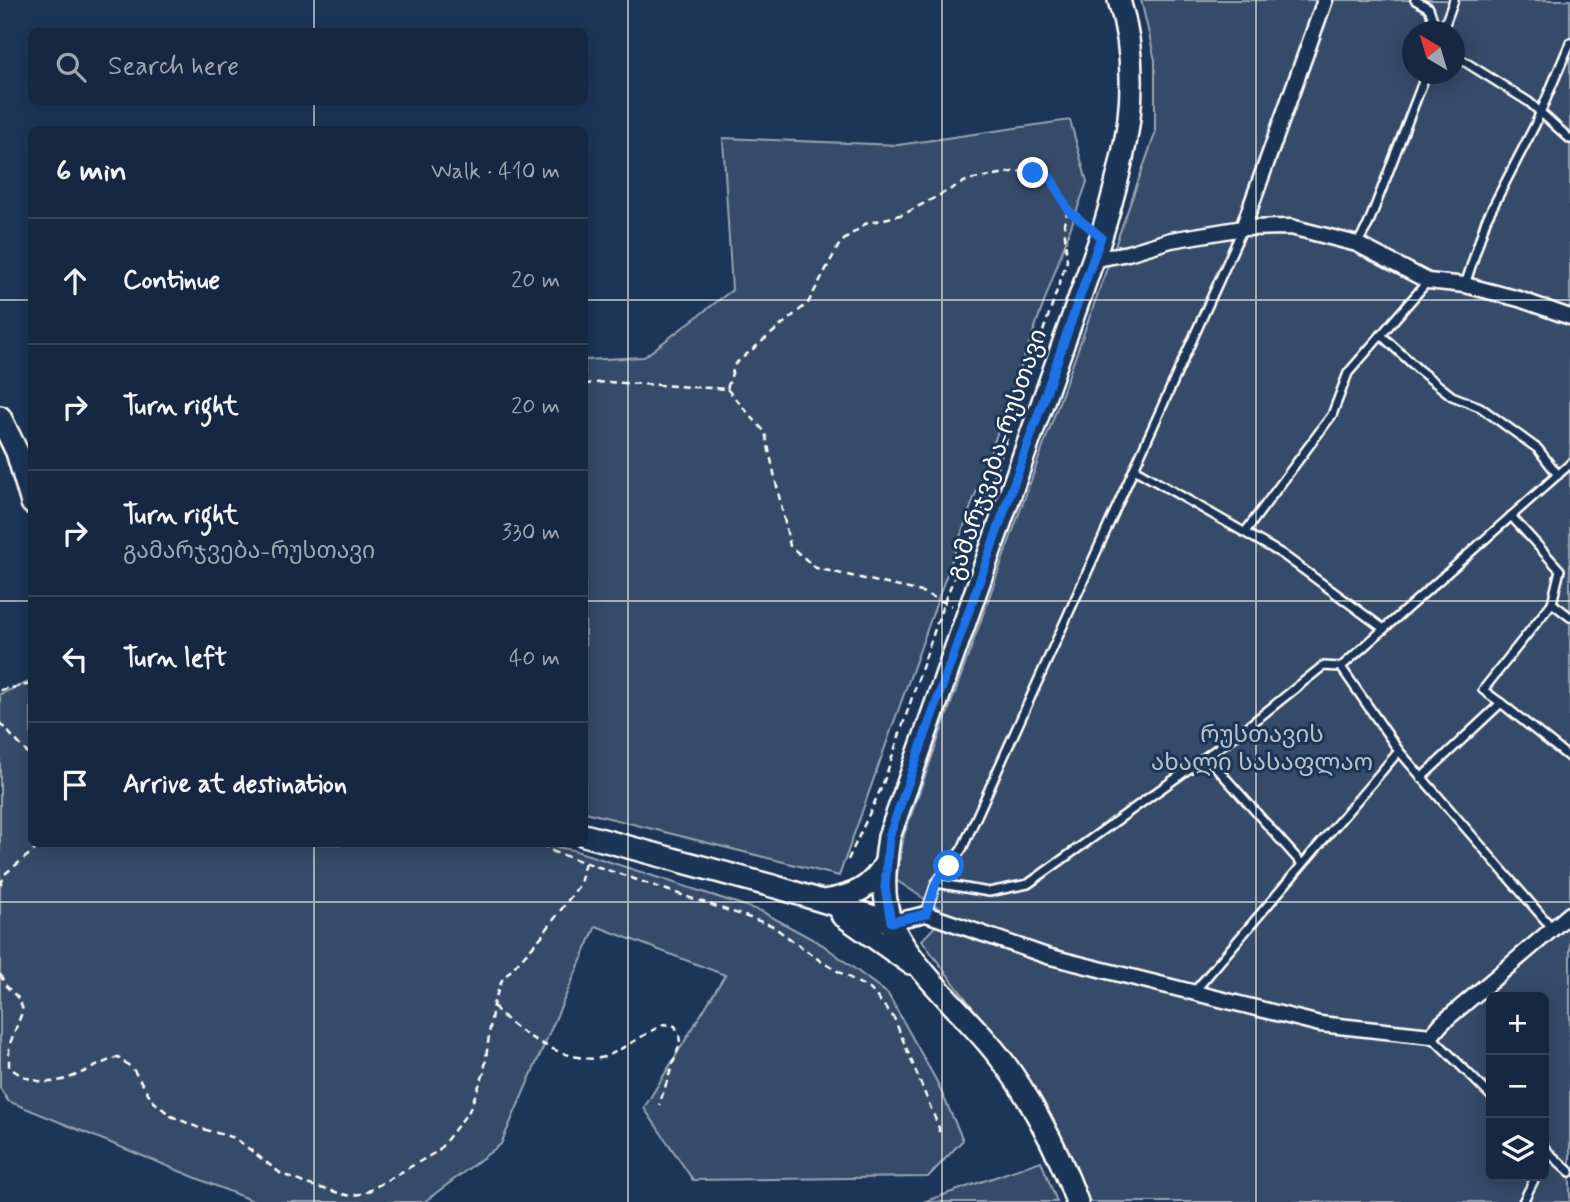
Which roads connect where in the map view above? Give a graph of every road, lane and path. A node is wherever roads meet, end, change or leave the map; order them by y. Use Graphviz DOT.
graph roads {
  1 [pos="1119,0"];
  2 [pos="1325,0"];
  3 [pos="1415,0"];
  4 [pos="1454,0"];
  5 [pos="1435,21"];
  6 [pos="1445,21"];
  7 [pos="1570,43"];
  8 [pos="1465,62"];
  9 [pos="1422,84"];
  10 [pos="1540,112"];
  11 [pos="1570,139"];
  12 [pos="1068,210"];
  13 [pos="1243,228"];
  14 [pos="1101,237"];
  15 [pos="1357,244"];
  16 [pos="1092,260"];
  17 [pos="1428,281"];
  18 [pos="1465,285"];
  19 [pos="1570,317"];
  20 [pos="1381,335"];
  21 [pos="588,384"];
  22 [pos="727,389"];
  23 [pos="0,417"];
  24 [pos="1570,464"];
  25 [pos="1134,469"];
  26 [pos="1558,475"];
  27 [pos="28,489"];
  28 [pos="1511,516"];
  29 [pos="1245,532"];
  30 [pos="944,602"];
  31 [pos="1552,603"];
  32 [pos="968,613"];
  33 [pos="1570,617"];
  34 [pos="1384,629"];
  35 [pos="1341,667"];
  36 [pos="28,685"];
  37 [pos="0,690"];
  38 [pos="1502,703"];
  39 [pos="0,723"];
  40 [pos="1399,751"];
  41 [pos="28,754"];
  42 [pos="1207,757"];
  43 [pos="1570,758"];
  44 [pos="1421,778"];
  45 [pos="588,836"];
  46 [pos="38,847"];
  47 [pos="546,847"];
  48 [pos="848,860"];
  49 [pos="584,862"];
  50 [pos="886,862"];
  51 [pos="1303,864"];
  52 [pos="936,883"];
  53 [pos="0,886"];
  54 [pos="819,902"];
  55 [pos="926,914"];
  56 [pos="1570,914"];
  57 [pos="891,922"];
  58 [pos="1552,928"];
  59 [pos="0,974"];
  60 [pos="934,983"];
  61 [pos="1192,993"];
  62 [pos="493,1005"];
  63 [pos="1431,1036"];
  64 [pos="1486,1091"];
  65 [pos="659,1105"];
  66 [pos="939,1136"];
  67 [pos="1549,1153"];
  68 [pos="1570,1172"];
  69 [pos="1534,1181"];
  70 [pos="1077,1202"];
  71 [pos="1524,1202"];
  1 -- 14 [label="main road, გამარჯვება-რუსთავი"];
  2 -- 13 [label="street"];
  3 -- 5 [label="lane"];
  4 -- 6 [label="lane"];
  7 -- 10 [label="lane"];
  8 -- 10 [label="lane"];
  9 -- 15 [label="lane"];
  10 -- 11 [label="lane"];
  10 -- 18 [label="lane"];
  12 -- 14 [label="path"];
  12 -- 22 [label="path"];
  12 -- 30 [label="path"];
  13 -- 15 [label="street"];
  13 -- 16 [label="street"];
  13 -- 25 [label="lane"];
  14 -- 16 [label="main road, გამარჯვება-რუსთავი"];
  15 -- 17 [label="street"];
  16 -- 32 [label="main road, გამარჯვება-რუსთავი"];
  17 -- 18 [label="street"];
  17 -- 20 [label="lane"];
  18 -- 19 [label="street"];
  20 -- 26 [label="lane"];
  20 -- 29 [label="lane"];
  21 -- 22 [label="path"];
  22 -- 30 [label="path"];
  23 -- 27 [label="main road"];
  24 -- 26 [label="lane"];
  25 -- 29 [label="lane"];
  25 -- 52 [label="lane"];
  26 -- 28 [label="lane"];
  28 -- 31 [label="lane"];
  28 -- 34 [label="lane"];
  29 -- 34 [label="lane"];
  30 -- 32 [label="path"];
  30 -- 48 [label="path"];
  31 -- 33 [label="lane"];
  31 -- 38 [label="lane"];
  32 -- 50 [label="main road, გამარჯვება-რუსთავი"];
  34 -- 35 [label="lane"];
  35 -- 40 [label="lane"];
  35 -- 42 [label="lane"];
  36 -- 37 [label="path"];
  38 -- 43 [label="lane"];
  38 -- 44 [label="lane"];
  39 -- 41 [label="path"];
  40 -- 44 [label="lane"];
  40 -- 51 [label="lane"];
  42 -- 51 [label="lane"];
  42 -- 52 [label="lane"];
  44 -- 58 [label="lane"];
  45 -- 54 [label="main road"];
  46 -- 53 [label="path"];
  47 -- 49 [label="path"];
  49 -- 62 [label="path"];
  49 -- 66 [label="path"];
  50 -- 54 [label="main road"];
  50 -- 57 [label="main road, გამარჯვება-რუსთავი"];
  51 -- 61 [label="lane"];
  52 -- 55 [label="lane"];
  54 -- 57 [label="main road"];
  54 -- 60 [label="main road"];
  55 -- 57 [label="street"];
  55 -- 61 [label="street"];
  56 -- 58 [label="street"];
  57 -- 60 [label="main road"];
  58 -- 63 [label="street"];
  59 -- 62 [label="path"];
  60 -- 70 [label="main road"];
  61 -- 63 [label="street"];
  62 -- 65 [label="path"];
  63 -- 64 [label="lane"];
  67 -- 68 [label="lane"];
  69 -- 71 [label="lane"];
}
